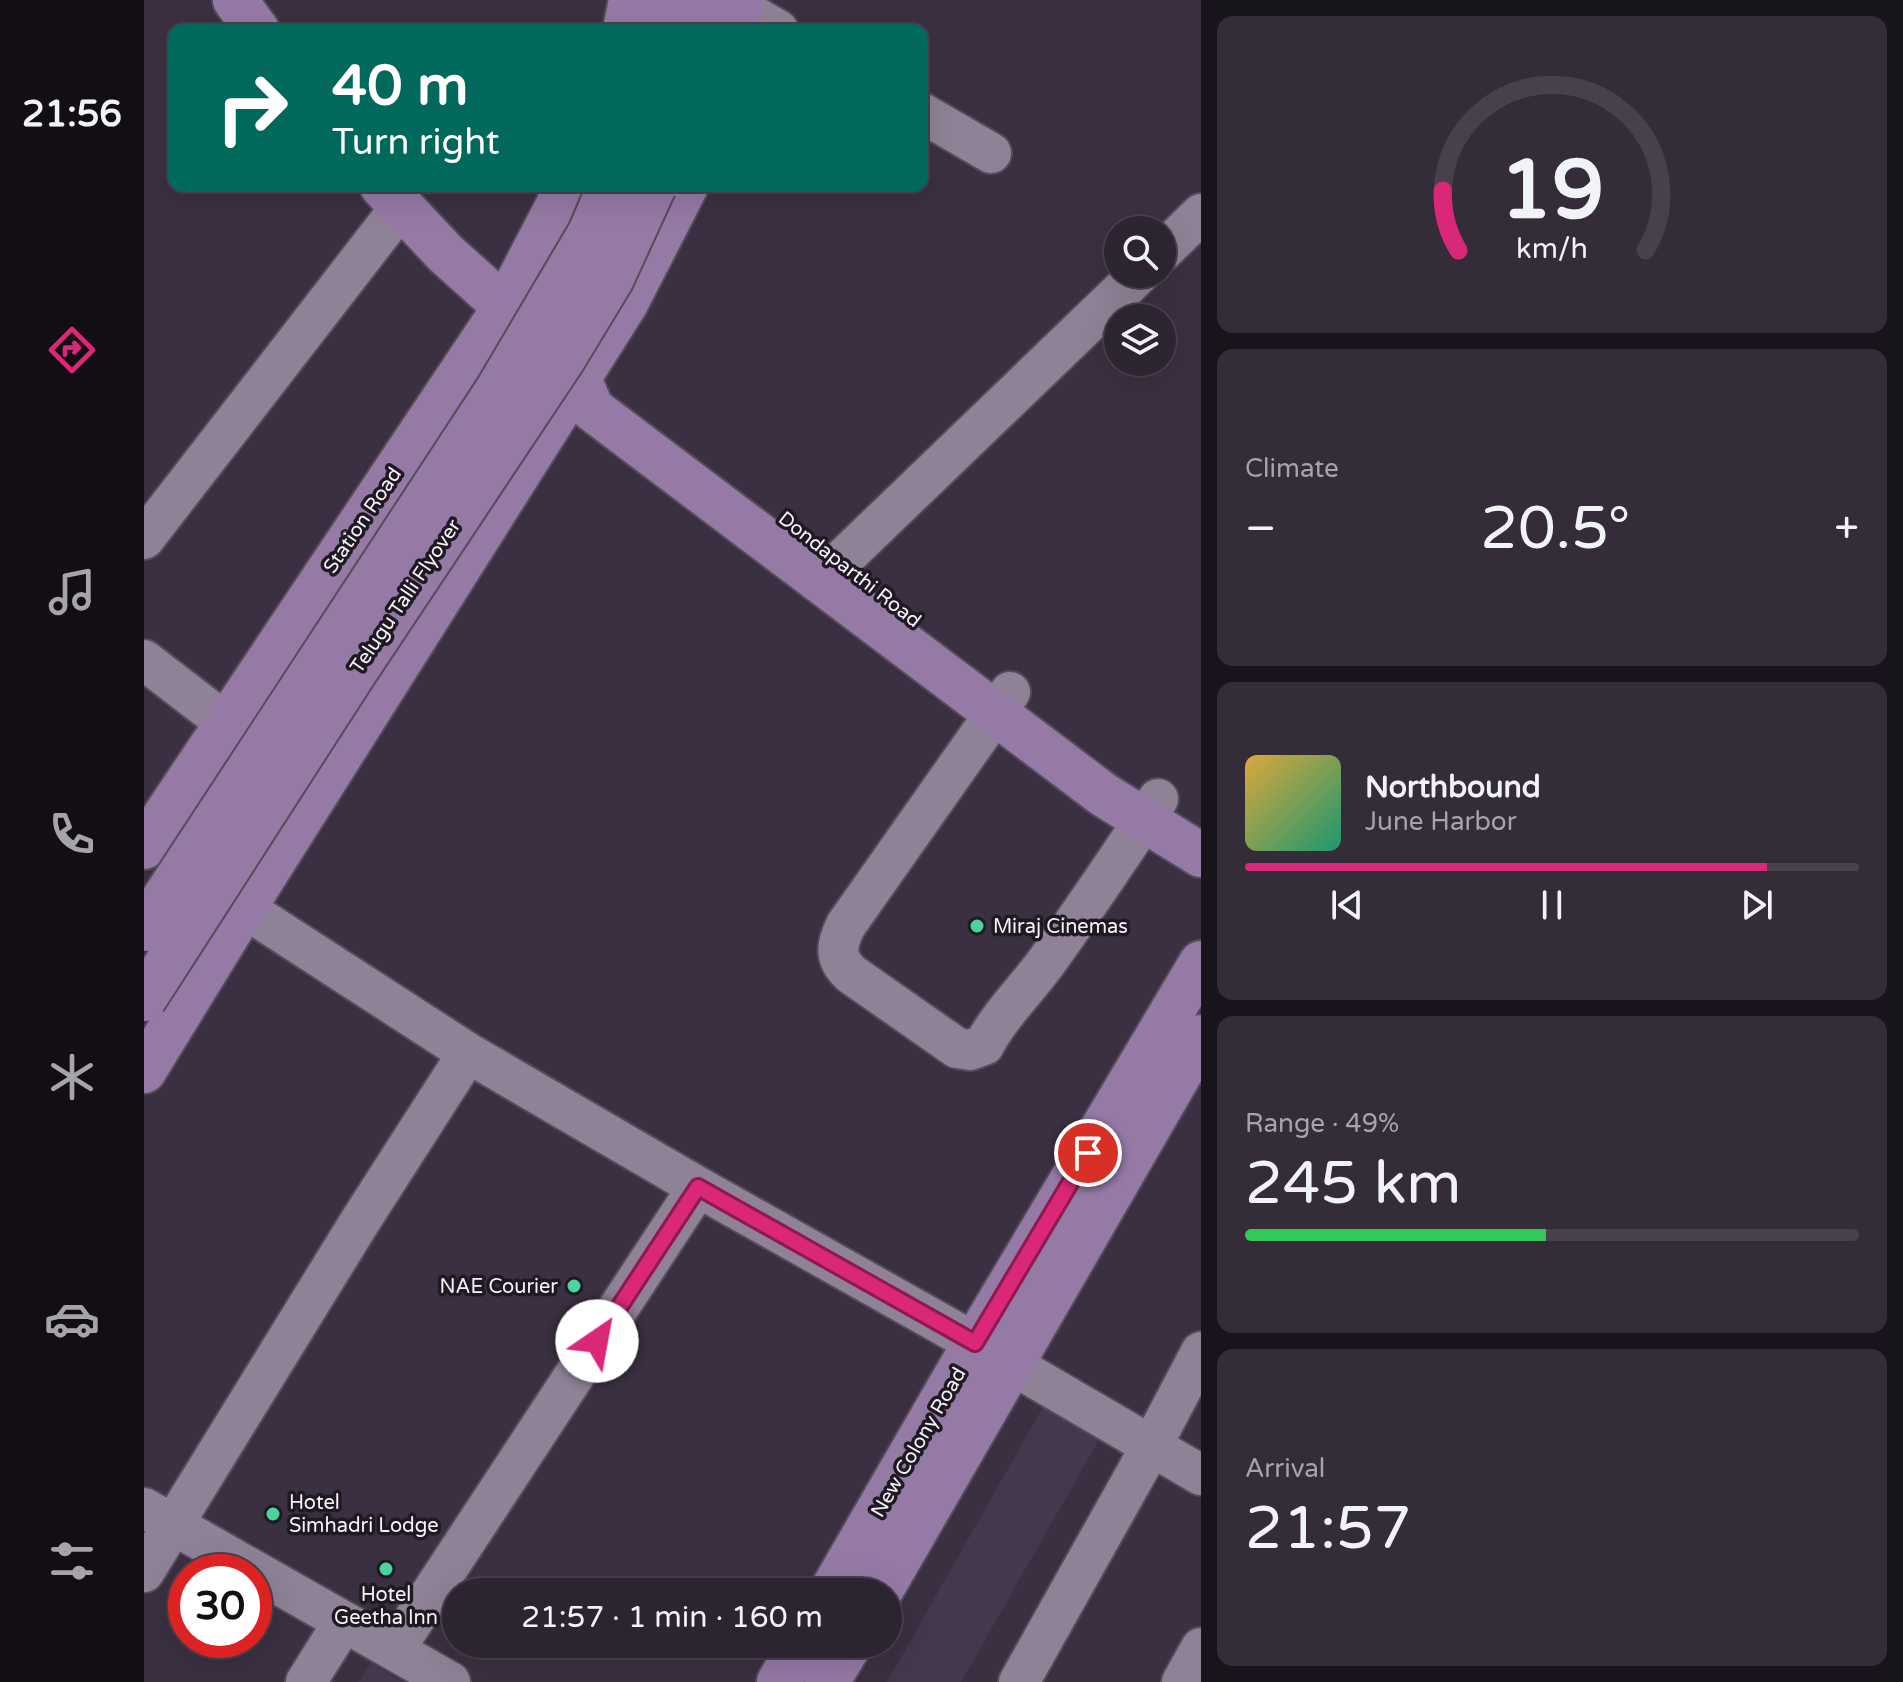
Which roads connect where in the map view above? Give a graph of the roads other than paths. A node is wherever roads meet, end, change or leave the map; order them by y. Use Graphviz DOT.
graph roads {
  1 [pos="235,0"];
  2 [pos="631,0"];
  3 [pos="666,0"];
  4 [pos="731,9"];
  5 [pos="253,24"];
  6 [pos="626,24"];
  7 [pos="662,24"];
  8 [pos="710,24"];
  9 [pos="765,24"];
  10 [pos="928,116"];
  11 [pos="991,153"];
  12 [pos="565,192"];
  13 [pos="607,192"];
  14 [pos="651,192"];
  15 [pos="683,192"];
  16 [pos="391,197"];
  17 [pos="1201,214"];
  18 [pos="1176,238"];
  19 [pos="1124,288"];
  20 [pos="505,307"];
  21 [pos="579,379"];
  22 [pos="144,539"];
  23 [pos="831,571"];
  24 [pos="144,660"];
  25 [pos="1003,703"];
  26 [pos="226,723"];
  27 [pos="1151,809"];
  28 [pos="1201,825"];
  29 [pos="144,847"];
  30 [pos="1201,855"];
  31 [pos="244,908"];
  32 [pos="144,929"];
  33 [pos="1201,963"];
  34 [pos="144,999"];
  35 [pos="1201,1037"];
  36 [pos="468,1053"];
  37 [pos="144,1071"];
  38 [pos="698,1187"];
  39 [pos="975,1343"];
  40 [pos="1201,1352"];
  41 [pos="1013,1365"];
  42 [pos="1152,1445"];
  43 [pos="1201,1475"];
  44 [pos="159,1516"];
  45 [pos="144,1572"];
  46 [pos="839,1578"];
  47 [pos="888,1578"];
  48 [pos="343,1623"];
  49 [pos="1201,1648"];
  50 [pos="394,1650"];
  51 [pos="793,1658"];
  52 [pos="842,1658"];
  53 [pos="306,1682"];
  54 [pos="450,1682"];
  55 [pos="779,1682"];
  56 [pos="827,1682"];
  57 [pos="1019,1682"];
  58 [pos="1182,1682"];
  1 -- 5 [label="main road"];
  2 -- 6 [label="main road"];
  3 -- 7 [label="main road"];
  4 -- 8 [label="main road"];
  4 -- 9 [label="street"];
  10 -- 11 [label="street"];
  12 -- 20 [label="main road, Station Road"];
  13 -- 32 [label="main road, Telugu Talli Flyover, bridge"];
  14 -- 34 [label="main road, Telugu Talli Flyover, bridge"];
  15 -- 21 [label="main road"];
  16 -- 20 [label="main road"];
  16 -- 22 [label="street"];
  17 -- 18 [label="street"];
  19 -- 23 [label="street"];
  20 -- 21 [label="street, Dondaparthi Road"];
  20 -- 26 [label="main road, Station Road"];
  21 -- 23 [label="main road, Dondaparthi Road"];
  21 -- 31 [label="main road"];
  23 -- 25 [label="main road, Dondaparthi Road"];
  24 -- 26 [label="street"];
  25 -- 27 [label="main road, Dondaparthi Road"];
  25 -- 27 [label="street"];
  26 -- 29 [label="main road, Station Road"];
  27 -- 28 [label="main road, Dondaparthi Road"];
  27 -- 30 [label="main road"];
  31 -- 36 [label="street"];
  31 -- 37 [label="main road"];
  33 -- 39 [label="main road, New Colony Road"];
  35 -- 41 [label="main road"];
  36 -- 38 [label="street"];
  36 -- 44 [label="street"];
  38 -- 39 [label="street"];
  38 -- 50 [label="street"];
  39 -- 41 [label="street"];
  39 -- 46 [label="main road, New Colony Road"];
  40 -- 42 [label="street"];
  41 -- 42 [label="street"];
  41 -- 47 [label="main road"];
  42 -- 43 [label="street"];
  42 -- 57 [label="street"];
  44 -- 45 [label="street"];
  44 -- 48 [label="street"];
  48 -- 50 [label="street"];
  48 -- 53 [label="street"];
  49 -- 58 [label="street"];
  50 -- 54 [label="street"];
  51 -- 55 [label="main road"];
  52 -- 56 [label="main road"];
}
